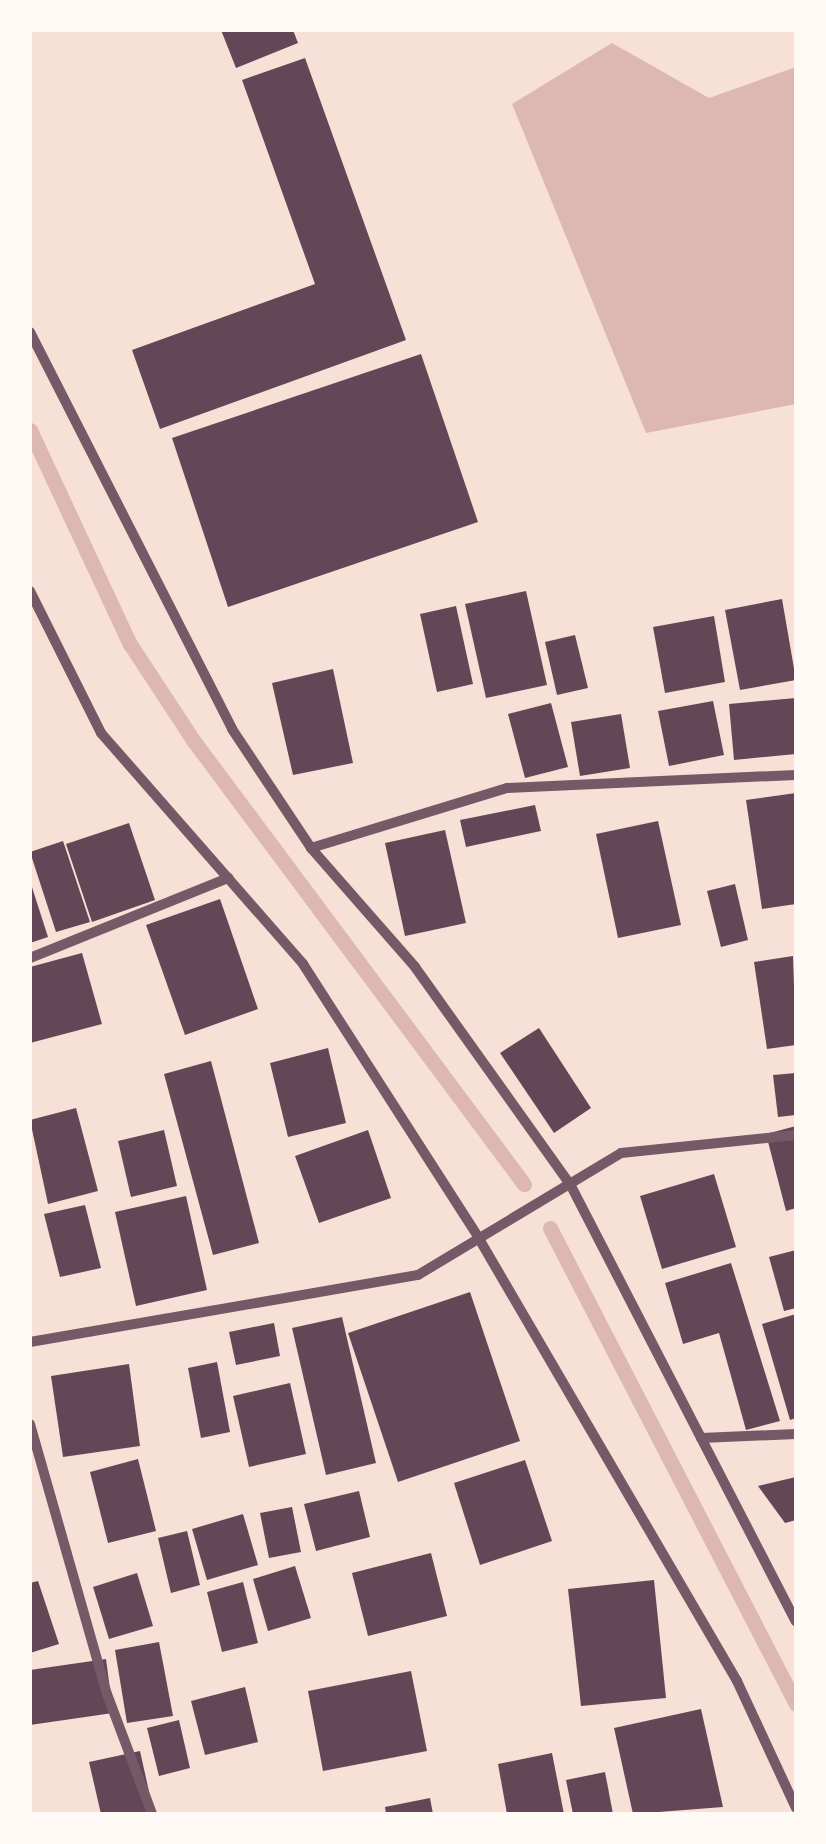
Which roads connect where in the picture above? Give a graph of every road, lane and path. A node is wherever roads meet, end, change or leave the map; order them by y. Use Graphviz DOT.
graph roads {
  1 [pos="30,332"];
  2 [pos="30,591"];
  3 [pos="796,774"];
  4 [pos="311,848"];
  5 [pos="228,878"];
  6 [pos="30,958"];
  7 [pos="796,1134"];
  8 [pos="570,1184"];
  9 [pos="478,1237"];
  10 [pos="30,1342"];
  11 [pos="30,1424"];
  12 [pos="796,1434"];
  13 [pos="701,1438"];
  14 [pos="796,1622"];
  15 [pos="796,1808"];
  16 [pos="152,1814"];
  1 -- 4 [label="street"];
  2 -- 5 [label="street"];
  3 -- 4 [label="street"];
  4 -- 8 [label="street"];
  5 -- 6 [label="street"];
  5 -- 9 [label="street"];
  7 -- 8 [label="street"];
  8 -- 9 [label="street"];
  8 -- 13 [label="street"];
  9 -- 10 [label="street"];
  9 -- 15 [label="street"];
  11 -- 16 [label="street"];
  12 -- 13 [label="street"];
  13 -- 14 [label="street"];
}
